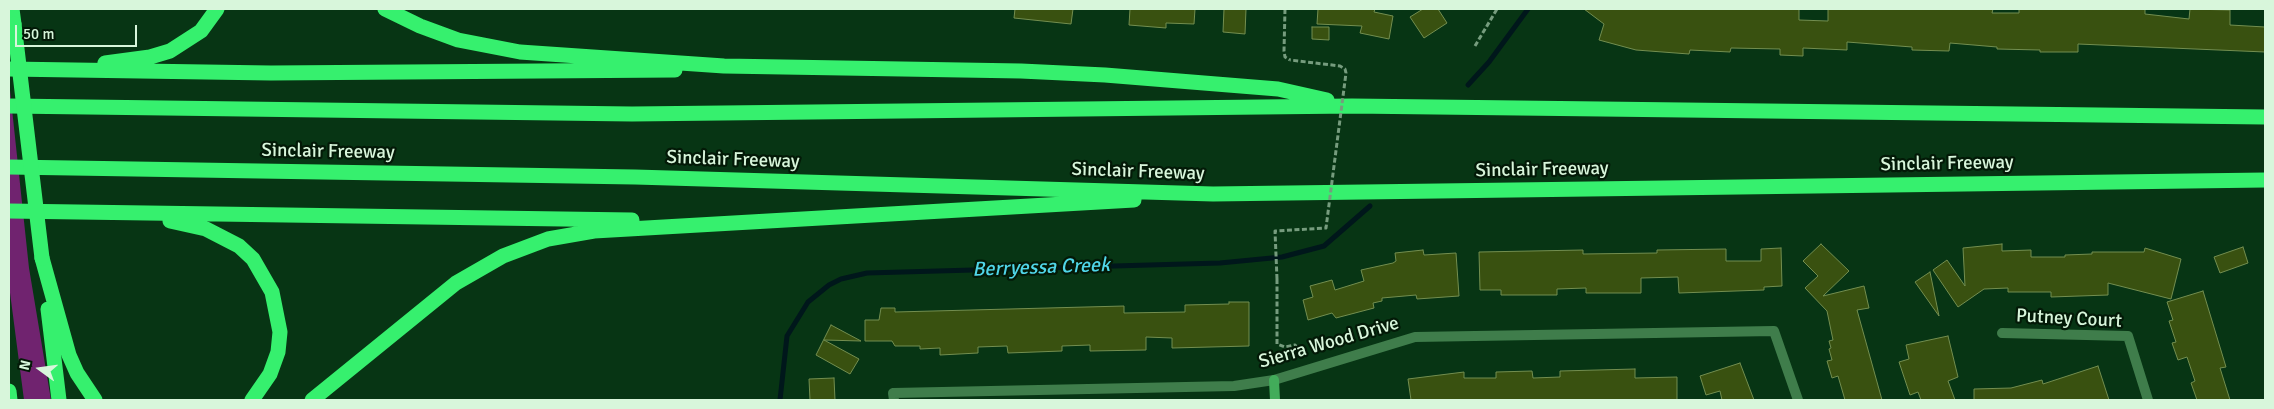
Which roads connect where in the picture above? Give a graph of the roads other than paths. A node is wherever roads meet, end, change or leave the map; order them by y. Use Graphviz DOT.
graph roads {
  1 [pos="217,9"];
  2 [pos="385,9"];
  3 [pos="14,14"];
  4 [pos="724,66"];
  5 [pos="9,69"];
  6 [pos="46,70"];
  7 [pos="9,106"];
  8 [pos="1352,106"];
  9 [pos="2265,117"];
  10 [pos="9,167"];
  11 [pos="2265,180"];
  12 [pos="1213,194"];
  13 [pos="9,211"];
  14 [pos="114,212"];
  15 [pos="746,222"];
  16 [pos="42,258"];
  17 [pos="2002,333"];
  18 [pos="1274,380"];
  19 [pos="9,391"];
  20 [pos="894,397"];
  21 [pos="10,400"];
  22 [pos="60,400"];
  23 [pos="95,400"];
  24 [pos="252,400"];
  25 [pos="312,400"];
  26 [pos="1275,400"];
  27 [pos="1798,400"];
  28 [pos="2148,400"];
  1 -- 6 [label="highway"];
  2 -- 4 [label="highway"];
  3 -- 16 [label="highway, bridge"];
  4 -- 6 [label="highway"];
  4 -- 8 [label="highway"];
  5 -- 6 [label="highway"];
  7 -- 8 [label="highway"];
  8 -- 9 [label="highway"];
  10 -- 12 [label="highway, Sinclair Freeway"];
  11 -- 12 [label="highway, Sinclair Freeway"];
  12 -- 15 [label="highway"];
  13 -- 14 [label="highway"];
  14 -- 15 [label="highway"];
  14 -- 24 [label="highway"];
  15 -- 25 [label="highway"];
  16 -- 22 [label="highway"];
  16 -- 23 [label="highway"];
  17 -- 28 [label="street, Putney Court"];
  18 -- 20 [label="street, Sierra Wood Drive"];
  18 -- 26 [label="street"];
  18 -- 27 [label="street, Sierra Wood Drive"];
  19 -- 21 [label="highway"];
}
